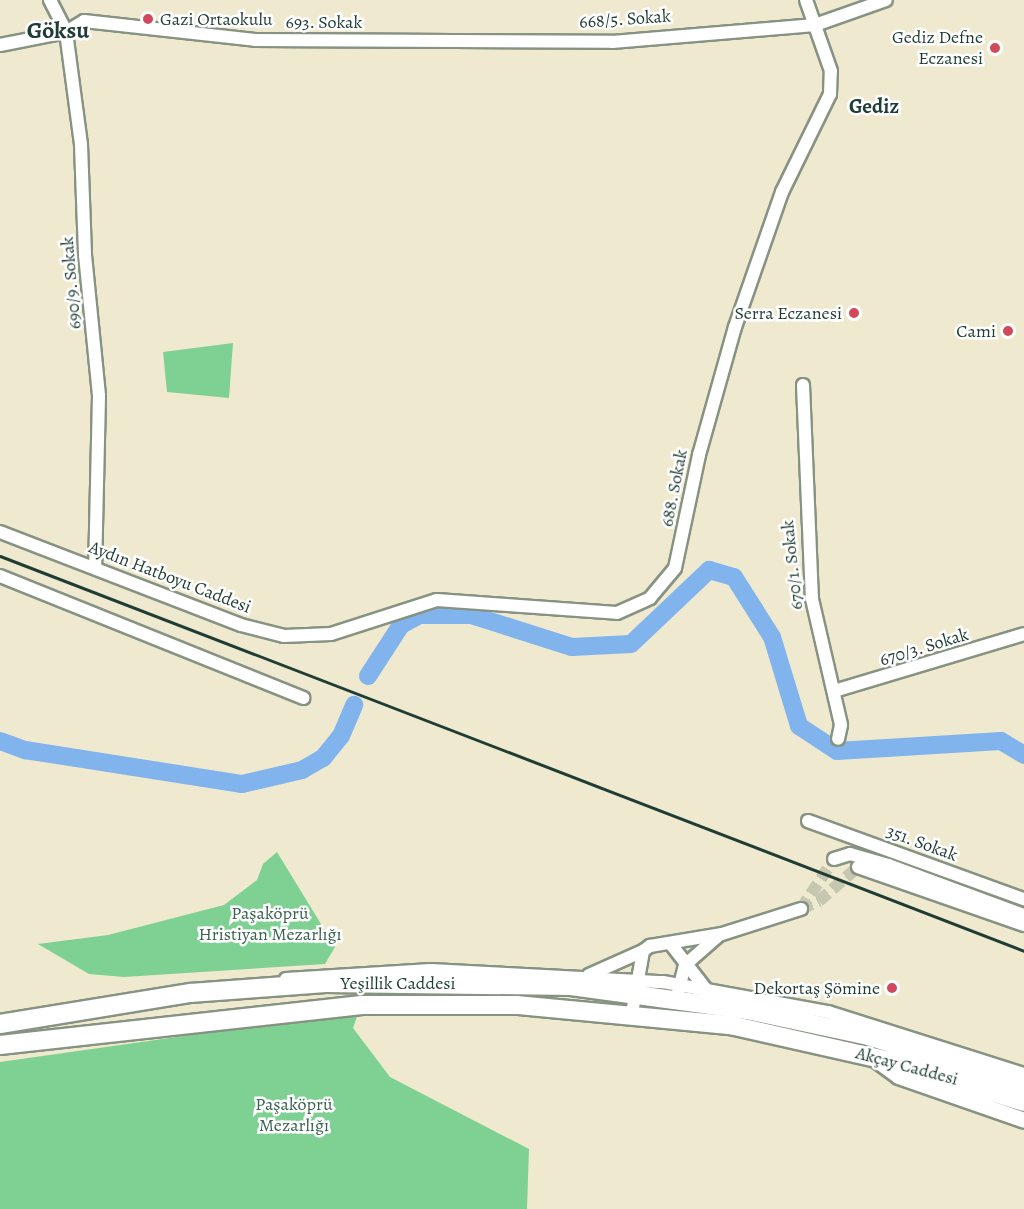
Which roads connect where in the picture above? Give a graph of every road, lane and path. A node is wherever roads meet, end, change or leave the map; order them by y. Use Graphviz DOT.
graph roads {
  1 [pos="50,0"];
  2 [pos="806,0"];
  3 [pos="886,0"];
  4 [pos="815,25"];
  5 [pos="66,32"];
  6 [pos="545,40"];
  7 [pos="0,45"];
  8 [pos="803,385"];
  9 [pos="0,532"];
  10 [pos="95,568"];
  11 [pos="0,576"];
  12 [pos="1024,633"];
  13 [pos="331,634"];
  14 [pos="834,691"];
  15 [pos="303,698"];
  16 [pos="838,739"];
  17 [pos="808,821"];
  18 [pos="834,859"];
  19 [pos="858,867"];
  20 [pos="1024,899"];
  21 [pos="801,909"];
  22 [pos="1024,915"];
  23 [pos="1024,925"];
  24 [pos="722,934"];
  25 [pos="670,944"];
  26 [pos="643,951"];
  27 [pos="685,965"];
  28 [pos="588,976"];
  29 [pos="636,986"];
  30 [pos="705,988"];
  31 [pos="245,989"];
  32 [pos="679,992"];
  33 [pos="632,1013"];
  34 [pos="673,1017"];
  35 [pos="0,1024"];
  36 [pos="792,1028"];
  37 [pos="0,1046"];
  38 [pos="873,1057"];
  39 [pos="1024,1074"];
  40 [pos="1024,1085"];
  41 [pos="1024,1102"];
  42 [pos="1024,1120"];
  1 -- 5 [label="street, 690/9. Sokak"];
  2 -- 4 [label="street"];
  3 -- 4 [label="street, 668/5. Sokak"];
  4 -- 6 [label="street, 668/5. Sokak"];
  4 -- 13 [label="street, 688. Sokak"];
  5 -- 6 [label="street, 693. Sokak"];
  5 -- 7 [label="street, 693. Sokak"];
  5 -- 10 [label="street, 690/9. Sokak"];
  8 -- 14 [label="street, 670/1. Sokak"];
  9 -- 10 [label="street, Aydın Hatboyu Caddesi"];
  10 -- 13 [label="street, Aydın Hatboyu Caddesi"];
  11 -- 15 [label="street"];
  12 -- 14 [label="street, 670/3. Sokak"];
  14 -- 16 [label="street, 670/1. Sokak"];
  17 -- 20 [label="street, 351. Sokak"];
  18 -- 22 [label="street, 351. Sokak"];
  19 -- 23 [label="street"];
  21 -- 24 [label="street"];
  24 -- 25 [label="street"];
  24 -- 27 [label="street"];
  25 -- 26 [label="street"];
  25 -- 27 [label="street"];
  26 -- 28 [label="street"];
  26 -- 29 [label="street"];
  27 -- 30 [label="street"];
  27 -- 32 [label="street"];
  28 -- 29 [label="street"];
  28 -- 31 [label="street"];
  29 -- 31 [label="highway, Yeşillik Caddesi"];
  29 -- 32 [label="highway, Yeşillik Caddesi"];
  29 -- 33 [label="street"];
  30 -- 32 [label="street"];
  30 -- 39 [label="street"];
  31 -- 35 [label="highway, Yeşillik Caddesi"];
  32 -- 34 [label="street"];
  32 -- 36 [label="highway, Yeşillik Caddesi"];
  33 -- 34 [label="highway, Yeşillik Caddesi"];
  33 -- 37 [label="highway, Yeşillik Caddesi"];
  34 -- 36 [label="highway, Yeşillik Caddesi"];
  36 -- 38 [label="highway, Akçay Caddesi"];
  36 -- 40 [label="highway, Akçay Caddesi"];
  38 -- 41 [label="highway, Akçay Caddesi"];
  38 -- 42 [label="main road"];
}
